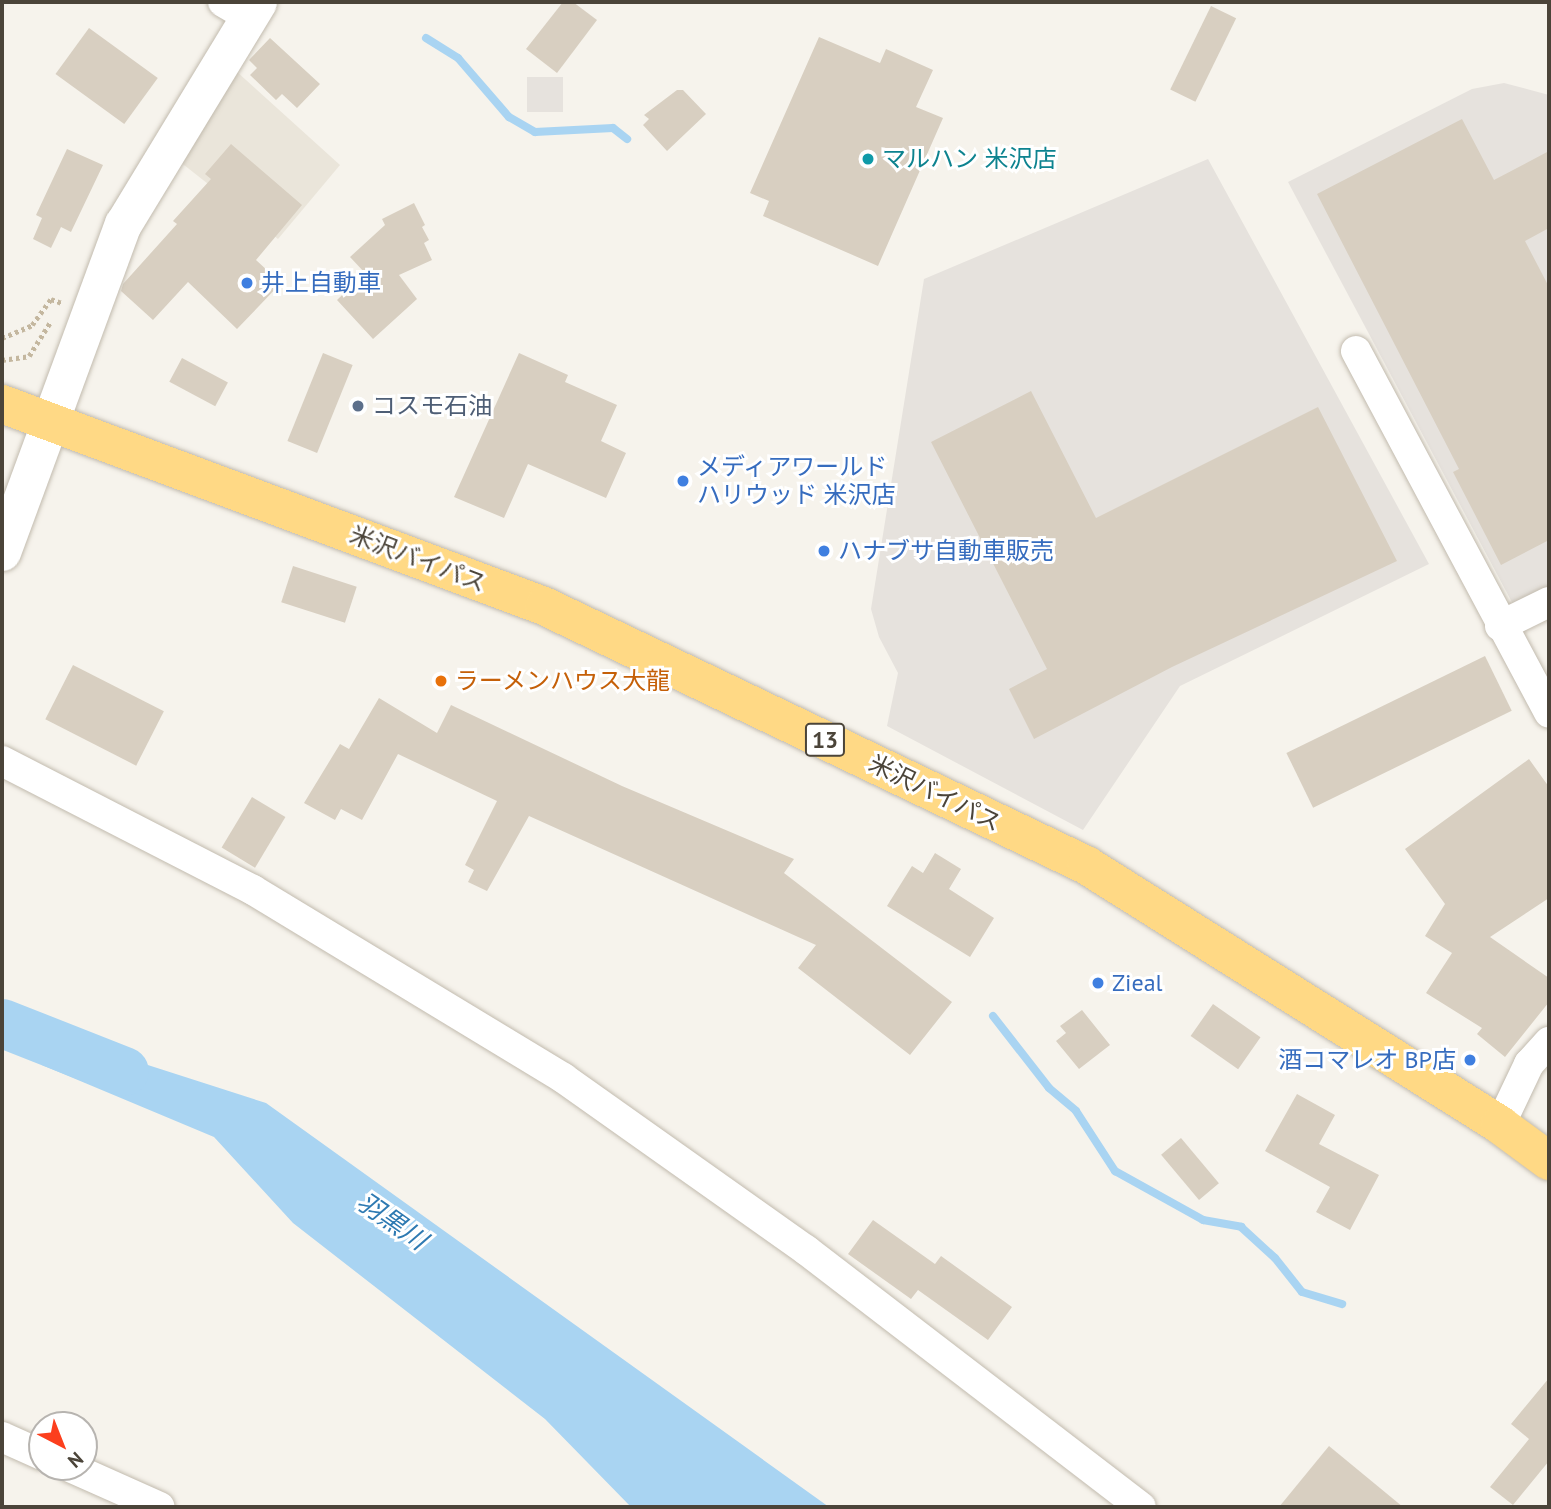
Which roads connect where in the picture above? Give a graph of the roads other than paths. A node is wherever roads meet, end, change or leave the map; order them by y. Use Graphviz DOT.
graph roads {
  1 [pos="243,7"];
  2 [pos="1356,351"];
  3 [pos="2,404"];
  4 [pos="50,421"];
  5 [pos="2,552"];
  6 [pos="1549,602"];
  7 [pos="1500,626"];
  8 [pos="1549,713"];
  9 [pos="2,761"];
  10 [pos="1549,1042"];
  11 [pos="1500,1125"];
  12 [pos="1549,1161"];
  13 [pos="2,1437"];
  14 [pos="28,1449"];
  15 [pos="98,1479"];
  16 [pos="160,1507"];
  17 [pos="1141,1507"];
  1 -- 4 [label="street"];
  2 -- 7 [label="street"];
  3 -- 4 [label="highway, 米沢バイパス / 13"];
  4 -- 5 [label="street"];
  4 -- 11 [label="highway, 米沢バイパス / 13"];
  6 -- 7 [label="street"];
  7 -- 8 [label="street"];
  9 -- 17 [label="street"];
  10 -- 11 [label="street"];
  11 -- 12 [label="highway, 米沢バイパス / 13"];
  13 -- 14 [label="street"];
  15 -- 16 [label="street"];
}
